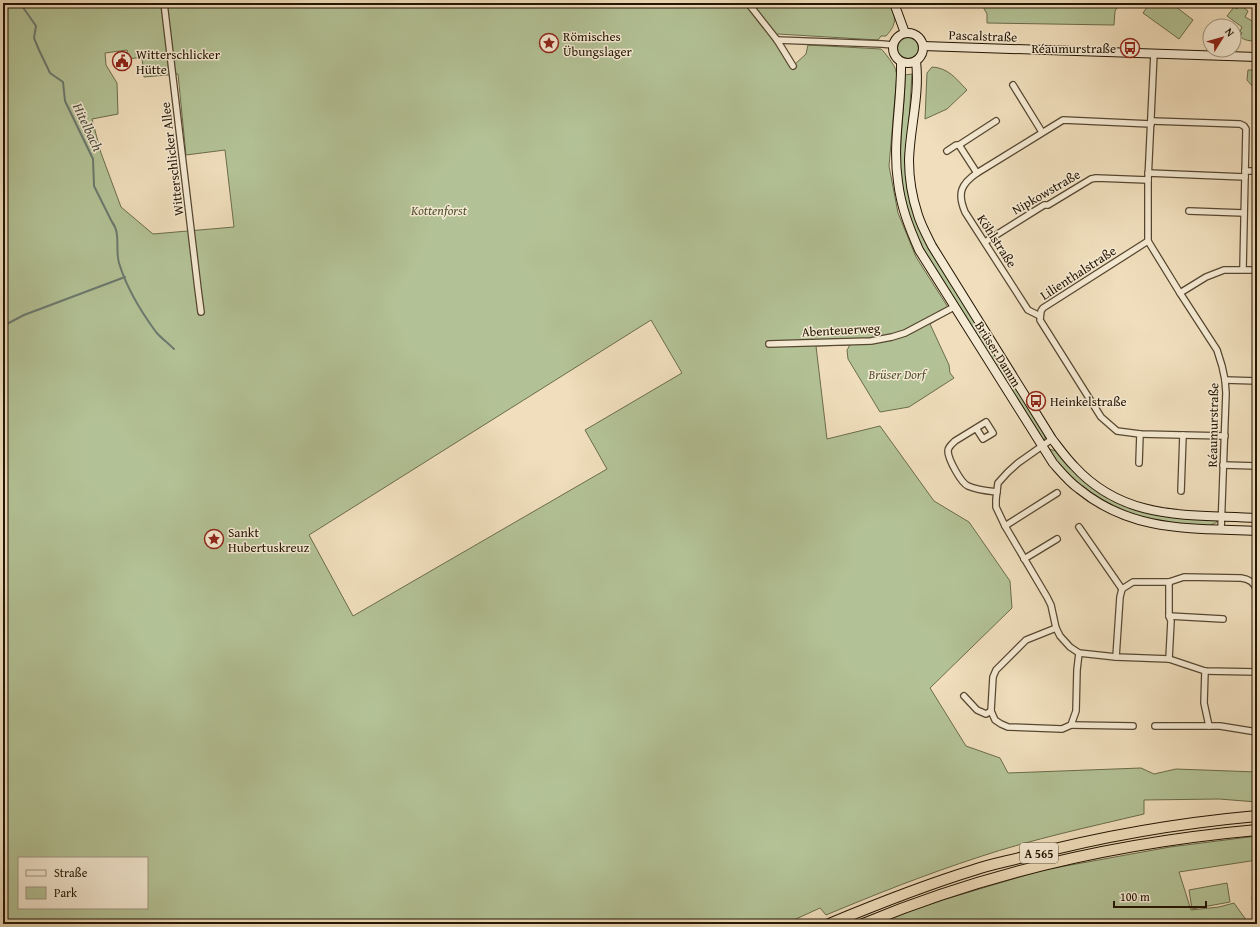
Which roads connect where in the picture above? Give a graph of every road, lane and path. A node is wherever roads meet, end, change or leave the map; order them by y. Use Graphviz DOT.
graph roads {
  1 [pos="164,3"];
  2 [pos="748,3"];
  3 [pos="894,3"];
  4 [pos="905,33"];
  5 [pos="778,40"];
  6 [pos="893,45"];
  7 [pos="923,46"];
  8 [pos="1154,54"];
  9 [pos="1257,57"];
  10 [pos="916,61"];
  11 [pos="901,62"];
  12 [pos="793,66"];
  13 [pos="1013,85"];
  14 [pos="996,121"];
  15 [pos="1152,122"];
  16 [pos="1042,132"];
  17 [pos="959,145"];
  18 [pos="947,151"];
  19 [pos="1257,171"];
  20 [pos="977,173"];
  21 [pos="1148,173"];
  22 [pos="1245,174"];
  23 [pos="1148,180"];
  24 [pos="1188,211"];
  25 [pos="1244,213"];
  26 [pos="1148,241"];
  27 [pos="985,242"];
  28 [pos="1243,269"];
  29 [pos="1257,270"];
  30 [pos="1180,293"];
  31 [pos="954,307"];
  32 [pos="201,312"];
  33 [pos="1040,316"];
  34 [pos="769,344"];
  35 [pos="1225,380"];
  36 [pos="1257,381"];
  37 [pos="976,428"];
  38 [pos="1140,434"];
  39 [pos="1184,435"];
  40 [pos="1225,436"];
  41 [pos="1052,439"];
  42 [pos="1042,447"];
  43 [pos="1139,463"];
  44 [pos="1223,465"];
  45 [pos="1257,466"];
  46 [pos="1181,491"];
  47 [pos="997,492"];
  48 [pos="1058,493"];
  49 [pos="1222,517"];
  50 [pos="1257,518"];
  51 [pos="1004,526"];
  52 [pos="1079,527"];
  53 [pos="1221,530"];
  54 [pos="1257,531"];
  55 [pos="1057,539"];
  56 [pos="1024,559"];
  57 [pos="1168,582"];
  58 [pos="1122,589"];
  59 [pos="1257,590"];
  60 [pos="1169,616"];
  61 [pos="1223,619"];
  62 [pos="1056,628"];
  63 [pos="1257,633"];
  64 [pos="1079,653"];
  65 [pos="1116,657"];
  66 [pos="1169,659"];
  67 [pos="1205,671"];
  68 [pos="1257,672"];
  69 [pos="964,696"];
  70 [pos="990,712"];
  71 [pos="1071,725"];
  72 [pos="1133,726"];
  73 [pos="1155,726"];
  74 [pos="1209,726"];
  75 [pos="1257,732"];
  76 [pos="1257,816"];
  77 [pos="1257,830"];
  78 [pos="829,924"];
  79 [pos="863,924"];
  1 -- 32 [label="street, Witterschlicker Allee"];
  2 -- 5 [label="street"];
  3 -- 4 [label="street"];
  4 -- 6 [label="street"];
  4 -- 7 [label="street"];
  5 -- 6 [label="street"];
  5 -- 12 [label="street"];
  6 -- 11 [label="street, Brüser Damm"];
  7 -- 8 [label="street, Pascalstraße"];
  7 -- 10 [label="street, Brüser Damm"];
  8 -- 9 [label="street, Pascalstraße"];
  8 -- 15 [label="street"];
  10 -- 11 [label="street"];
  10 -- 41 [label="street, Brüser Damm"];
  11 -- 31 [label="street, Brüser Damm"];
  13 -- 16 [label="street"];
  14 -- 17 [label="street"];
  15 -- 16 [label="street, Köhlstraße"];
  15 -- 21 [label="street"];
  15 -- 22 [label="street"];
  16 -- 20 [label="street, Köhlstraße"];
  17 -- 18 [label="street"];
  17 -- 20 [label="street"];
  19 -- 22 [label="street"];
  20 -- 27 [label="street, Köhlstraße"];
  21 -- 22 [label="street"];
  21 -- 23 [label="street"];
  22 -- 25 [label="street"];
  23 -- 26 [label="street"];
  23 -- 27 [label="street, Nipkowstraße"];
  24 -- 25 [label="street"];
  25 -- 28 [label="street"];
  26 -- 30 [label="street, Réaumurstraße"];
  26 -- 33 [label="street, Lilienthalstraße"];
  27 -- 33 [label="street, Köhlstraße"];
  28 -- 29 [label="street"];
  28 -- 30 [label="street"];
  30 -- 35 [label="street, Réaumurstraße"];
  31 -- 34 [label="street, Abenteuerweg"];
  31 -- 42 [label="street, Brüser Damm"];
  33 -- 38 [label="street, Lilienthalstraße"];
  35 -- 36 [label="street"];
  35 -- 40 [label="street, Réaumurstraße"];
  37 -- 47 [label="street"];
  38 -- 39 [label="street, Lilienthalstraße"];
  38 -- 43 [label="street"];
  39 -- 40 [label="street, Lilienthalstraße"];
  39 -- 46 [label="street"];
  40 -- 44 [label="street, Réaumurstraße"];
  41 -- 42 [label="street"];
  41 -- 49 [label="street, Brüser Damm"];
  42 -- 47 [label="street"];
  42 -- 53 [label="street, Brüser Damm"];
  44 -- 45 [label="street"];
  44 -- 49 [label="street, Réaumurstraße"];
  47 -- 51 [label="street"];
  48 -- 51 [label="street"];
  49 -- 50 [label="street, Brüser Damm"];
  49 -- 53 [label="street, Réaumurstraße"];
  51 -- 56 [label="street"];
  52 -- 58 [label="street"];
  53 -- 54 [label="street, Brüser Damm"];
  55 -- 56 [label="street"];
  56 -- 62 [label="street"];
  57 -- 58 [label="street"];
  57 -- 59 [label="street"];
  57 -- 60 [label="street"];
  58 -- 65 [label="street"];
  60 -- 61 [label="street"];
  60 -- 66 [label="street"];
  62 -- 64 [label="street"];
  62 -- 70 [label="street"];
  63 -- 68 [label="street"];
  64 -- 65 [label="street"];
  64 -- 71 [label="street"];
  65 -- 66 [label="street"];
  66 -- 67 [label="street"];
  67 -- 68 [label="street"];
  67 -- 74 [label="street"];
  69 -- 70 [label="street"];
  70 -- 71 [label="street"];
  71 -- 72 [label="street"];
  73 -- 74 [label="street"];
  74 -- 75 [label="street"];
  76 -- 78 [label="highway, A 565"];
  77 -- 79 [label="highway, A 565"];
}
